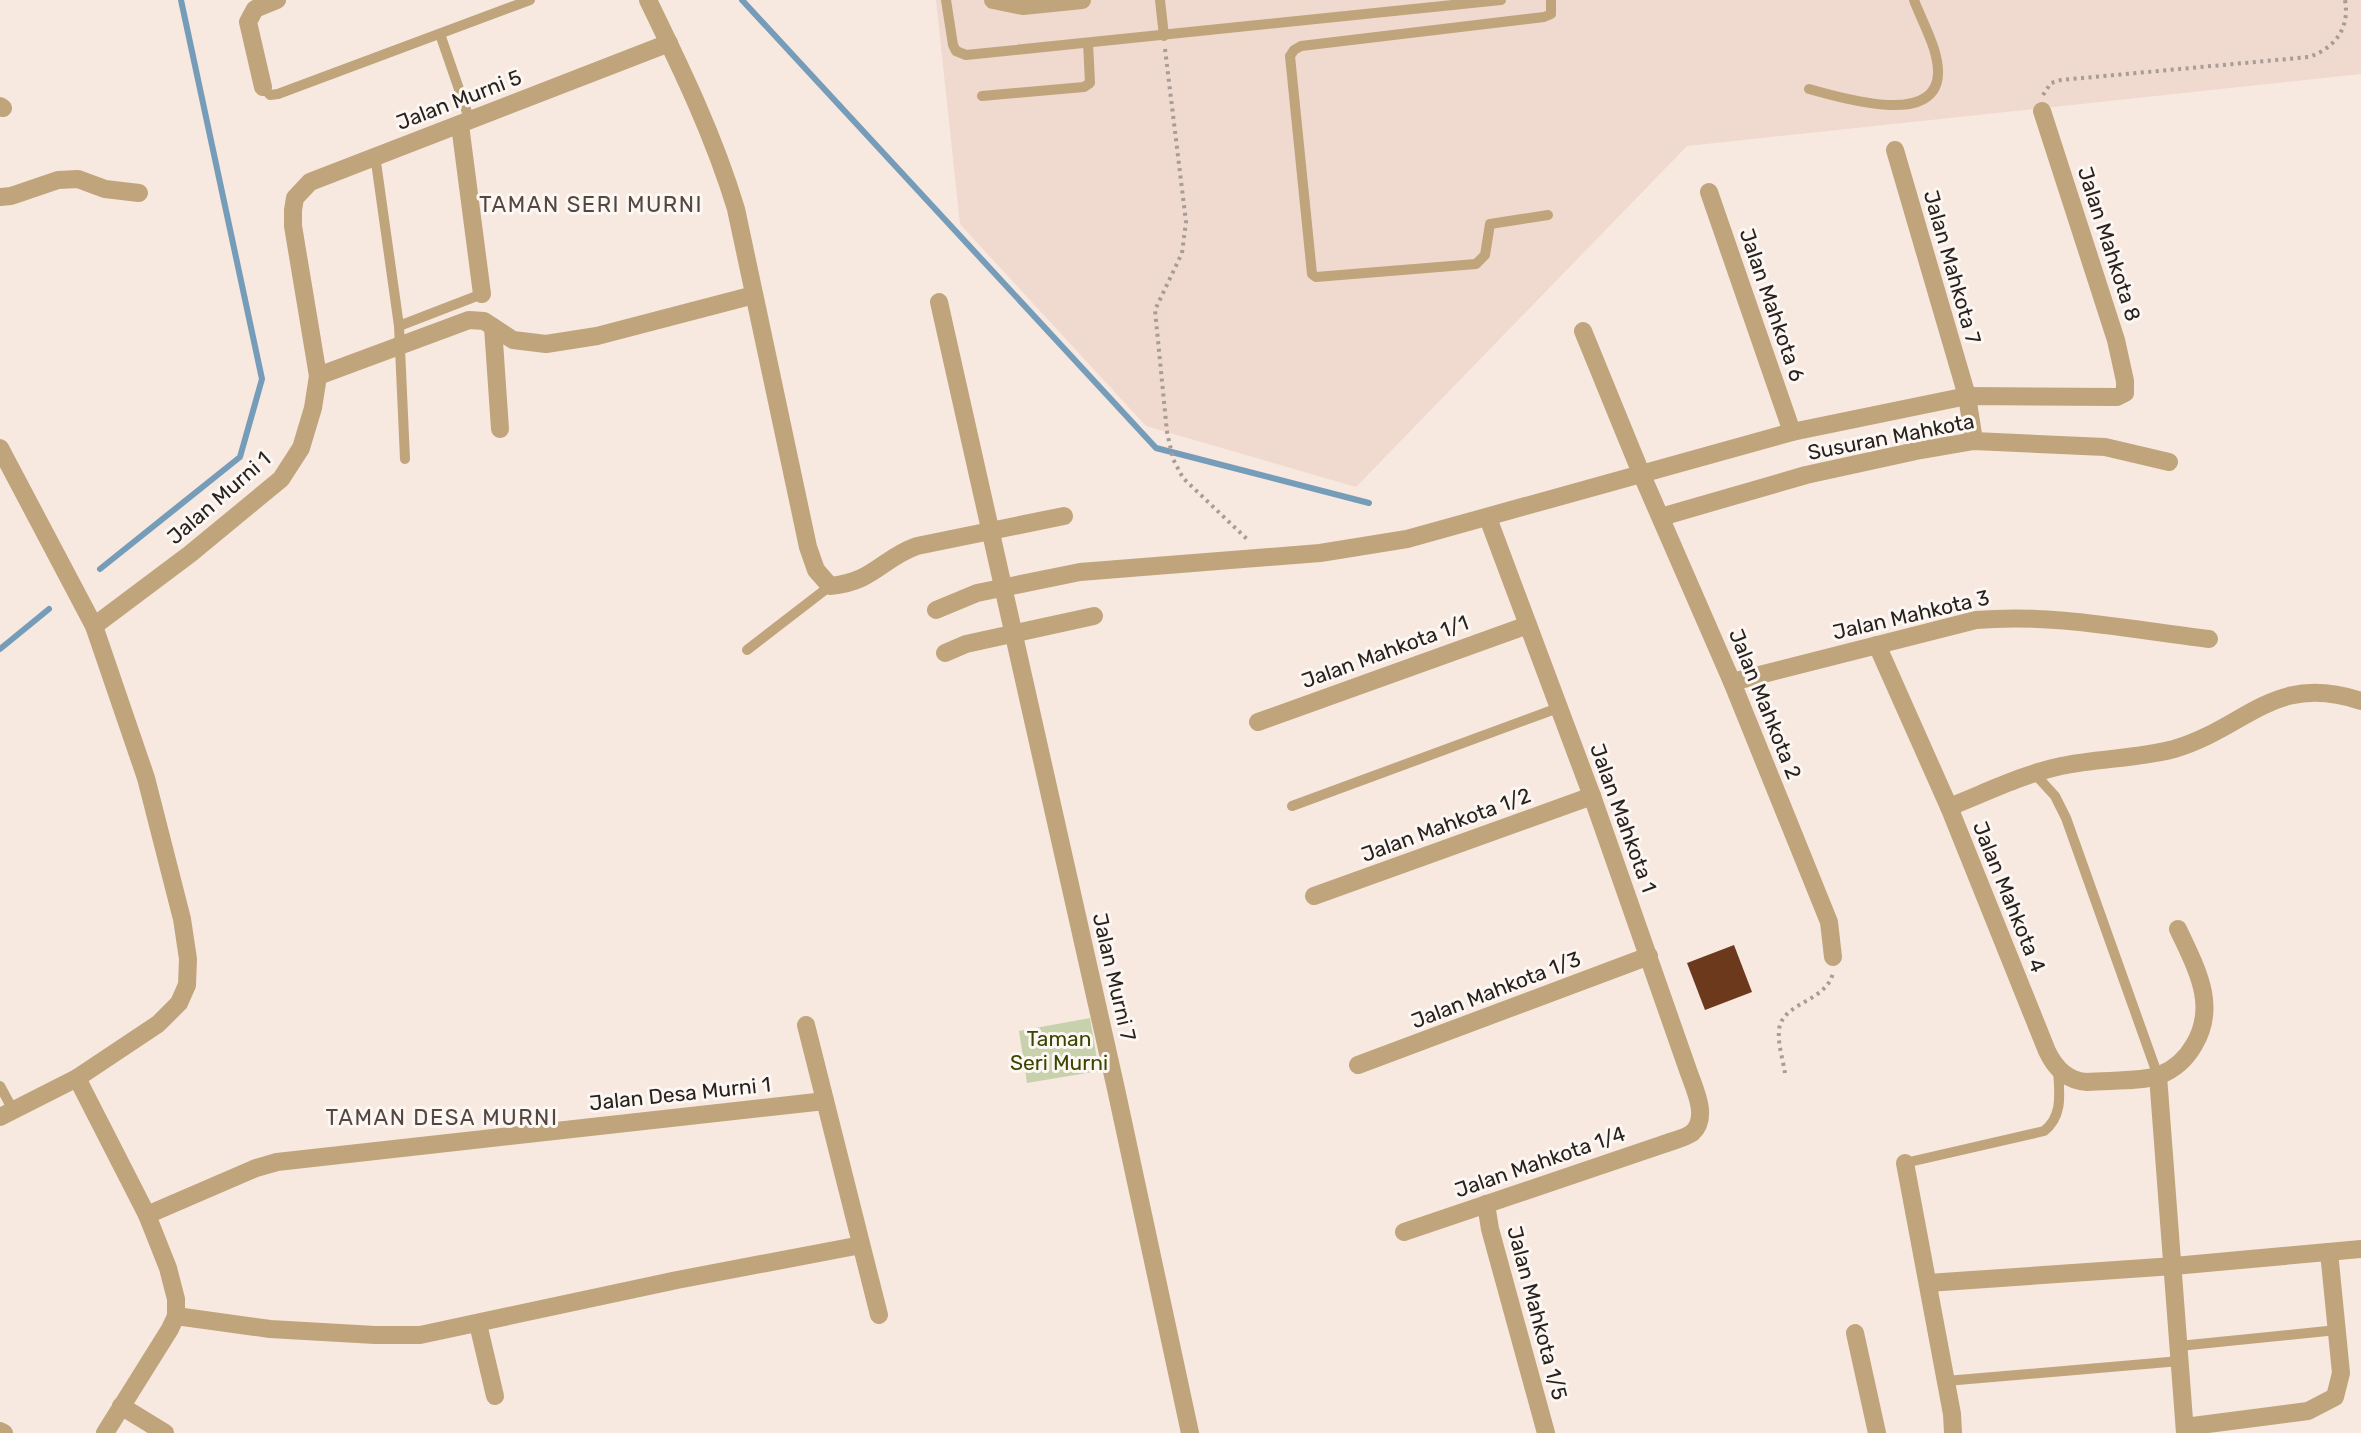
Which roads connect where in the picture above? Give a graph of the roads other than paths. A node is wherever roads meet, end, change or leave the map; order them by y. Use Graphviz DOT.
graph roads {
  1 [pos="277,0"];
  2 [pos="530,0"];
  3 [pos="648,0"];
  4 [pos="946,0"];
  5 [pos="993,0"];
  6 [pos="1082,0"];
  7 [pos="1160,0"];
  8 [pos="1501,0"];
  9 [pos="1551,0"];
  10 [pos="1914,0"];
  11 [pos="440,34"];
  12 [pos="1164,36"];
  13 [pos="669,43"];
  14 [pos="1088,43"];
  15 [pos="263,87"];
  16 [pos="1809,89"];
  17 [pos="982,96"];
  18 [pos="2042,111"];
  19 [pos="465,123"];
  20 [pos="1895,150"];
  21 [pos="375,155"];
  22 [pos="1709,192"];
  23 [pos="139,194"];
  24 [pos="0,197"];
  25 [pos="1548,215"];
  26 [pos="293,226"];
  27 [pos="482,294"];
  28 [pos="754,295"];
  29 [pos="939,302"];
  30 [pos="493,327"];
  31 [pos="1583,331"];
  32 [pos="400,335"];
  33 [pos="318,376"];
  34 [pos="1967,396"];
  35 [pos="500,429"];
  36 [pos="1792,432"];
  37 [pos="1974,441"];
  38 [pos="0,448"];
  39 [pos="405,459"];
  40 [pos="2169,462"];
  41 [pos="1641,473"];
  42 [pos="1064,516"];
  43 [pos="1661,517"];
  44 [pos="1488,518"];
  45 [pos="990,531"];
  46 [pos="830,586"];
  47 [pos="1003,587"];
  48 [pos="936,610"];
  49 [pos="1094,616"];
  50 [pos="1528,625"];
  51 [pos="94,626"];
  52 [pos="1012,633"];
  53 [pos="2209,639"];
  54 [pos="1877,645"];
  55 [pos="747,650"];
  56 [pos="945,652"];
  57 [pos="1732,682"];
  58 [pos="2361,701"];
  59 [pos="1558,708"];
  60 [pos="1258,722"];
  61 [pos="2035,774"];
  62 [pos="1592,796"];
  63 [pos="1292,806"];
  64 [pos="1949,807"];
  65 [pos="1314,896"];
  66 [pos="2178,929"];
  67 [pos="1648,956"];
  68 [pos="1833,957"];
  69 [pos="806,1025"];
  70 [pos="1358,1065"];
  71 [pos="2058,1069"];
  72 [pos="2158,1076"];
  73 [pos="77,1078"];
  74 [pos="0,1086"];
  75 [pos="825,1101"];
  76 [pos="6,1114"];
  77 [pos="1691,1134"];
  78 [pos="1905,1163"];
  79 [pos="1486,1204"];
  80 [pos="147,1215"];
  81 [pos="1404,1232"];
  82 [pos="861,1245"];
  83 [pos="2361,1249"];
  84 [pos="2329,1252"];
  85 [pos="2174,1266"];
  86 [pos="1928,1283"];
  87 [pos="176,1316"];
  88 [pos="879,1316"];
  89 [pos="478,1324"];
  90 [pos="2337,1330"];
  91 [pos="1855,1333"];
  92 [pos="2179,1353"];
  93 [pos="1946,1381"];
  94 [pos="495,1396"];
  95 [pos="121,1407"];
  96 [pos="2185,1430"];
  97 [pos="0,1431"];
  98 [pos="4,1433"];
  99 [pos="105,1433"];
  100 [pos="165,1433"];
  101 [pos="1190,1433"];
  102 [pos="1546,1433"];
  103 [pos="1877,1433"];
  104 [pos="1953,1433"];
  1 -- 15 [label="street"];
  2 -- 11 [label="lane"];
  3 -- 13 [label="street"];
  4 -- 14 [label="lane"];
  5 -- 6 [label="street"];
  7 -- 12 [label="lane"];
  8 -- 12 [label="lane"];
  9 -- 25 [label="lane"];
  10 -- 16 [label="lane"];
  11 -- 15 [label="lane"];
  11 -- 19 [label="lane"];
  12 -- 14 [label="lane"];
  13 -- 19 [label="street, Jalan Murni 5"];
  13 -- 28 [label="street"];
  14 -- 17 [label="lane"];
  18 -- 34 [label="street, Jalan Mahkota 8"];
  19 -- 21 [label="street, Jalan Murni 5"];
  19 -- 27 [label="street"];
  20 -- 34 [label="street, Jalan Mahkota 7"];
  21 -- 26 [label="street, Jalan Murni 5"];
  21 -- 32 [label="lane"];
  22 -- 36 [label="street, Jalan Mahkota 6"];
  23 -- 24 [label="street"];
  26 -- 33 [label="street, Jalan Murni 1"];
  27 -- 32 [label="lane"];
  28 -- 30 [label="street"];
  28 -- 46 [label="street"];
  29 -- 45 [label="street, Jalan Murni 7"];
  30 -- 32 [label="street"];
  30 -- 35 [label="street"];
  31 -- 41 [label="street, Jalan Mahkota 2"];
  32 -- 33 [label="street"];
  32 -- 39 [label="lane"];
  33 -- 51 [label="street, Jalan Murni 1"];
  34 -- 36 [label="street"];
  34 -- 37 [label="street, Jalan Mahkota 7"];
  36 -- 41 [label="street"];
  37 -- 40 [label="street, Susuran Mahkota"];
  37 -- 43 [label="street, Susuran Mahkota"];
  38 -- 51 [label="street"];
  41 -- 43 [label="street, Jalan Mahkota 2"];
  41 -- 44 [label="street"];
  42 -- 45 [label="street"];
  43 -- 57 [label="street, Jalan Mahkota 2"];
  44 -- 47 [label="street"];
  44 -- 50 [label="street, Jalan Mahkota 1"];
  45 -- 46 [label="street"];
  45 -- 47 [label="street, Jalan Murni 7"];
  46 -- 55 [label="lane"];
  47 -- 48 [label="street"];
  47 -- 52 [label="street, Jalan Murni 7"];
  49 -- 52 [label="street"];
  50 -- 59 [label="street, Jalan Mahkota 1"];
  50 -- 60 [label="street, Jalan Mahkota 1/1"];
  51 -- 73 [label="street"];
  52 -- 56 [label="street"];
  52 -- 101 [label="street, Jalan Murni 7"];
  53 -- 54 [label="street, Jalan Mahkota 3"];
  54 -- 57 [label="street, Jalan Mahkota 3"];
  54 -- 64 [label="street, Jalan Mahkota 4"];
  57 -- 68 [label="street, Jalan Mahkota 2"];
  58 -- 61 [label="street"];
  59 -- 62 [label="street, Jalan Mahkota 1"];
  59 -- 63 [label="lane"];
  61 -- 64 [label="street"];
  61 -- 72 [label="lane"];
  62 -- 65 [label="street, Jalan Mahkota 1/2"];
  62 -- 67 [label="street, Jalan Mahkota 1"];
  64 -- 71 [label="street, Jalan Mahkota 4"];
  66 -- 72 [label="street"];
  67 -- 70 [label="street, Jalan Mahkota 1/3"];
  67 -- 77 [label="street, Jalan Mahkota 1"];
  69 -- 75 [label="street"];
  71 -- 72 [label="street"];
  71 -- 78 [label="lane"];
  72 -- 85 [label="street"];
  73 -- 76 [label="street"];
  73 -- 80 [label="street"];
  74 -- 76 [label="lane"];
  75 -- 80 [label="street, Jalan Desa Murni 1"];
  75 -- 82 [label="street"];
  77 -- 79 [label="street, Jalan Mahkota 1/4"];
  78 -- 86 [label="street"];
  79 -- 81 [label="street, Jalan Mahkota 1/4"];
  79 -- 102 [label="street, Jalan Mahkota 1/5"];
  80 -- 87 [label="street"];
  82 -- 88 [label="street"];
  82 -- 89 [label="street"];
  83 -- 84 [label="street"];
  84 -- 85 [label="street"];
  84 -- 90 [label="street"];
  85 -- 86 [label="street"];
  85 -- 92 [label="street"];
  86 -- 93 [label="street"];
  87 -- 89 [label="street"];
  87 -- 95 [label="street"];
  89 -- 94 [label="street"];
  90 -- 92 [label="lane"];
  90 -- 96 [label="street"];
  91 -- 103 [label="street"];
  92 -- 93 [label="lane"];
  92 -- 96 [label="street"];
  93 -- 104 [label="street"];
  95 -- 99 [label="street"];
  95 -- 100 [label="street"];
  97 -- 98 [label="street"];
}
